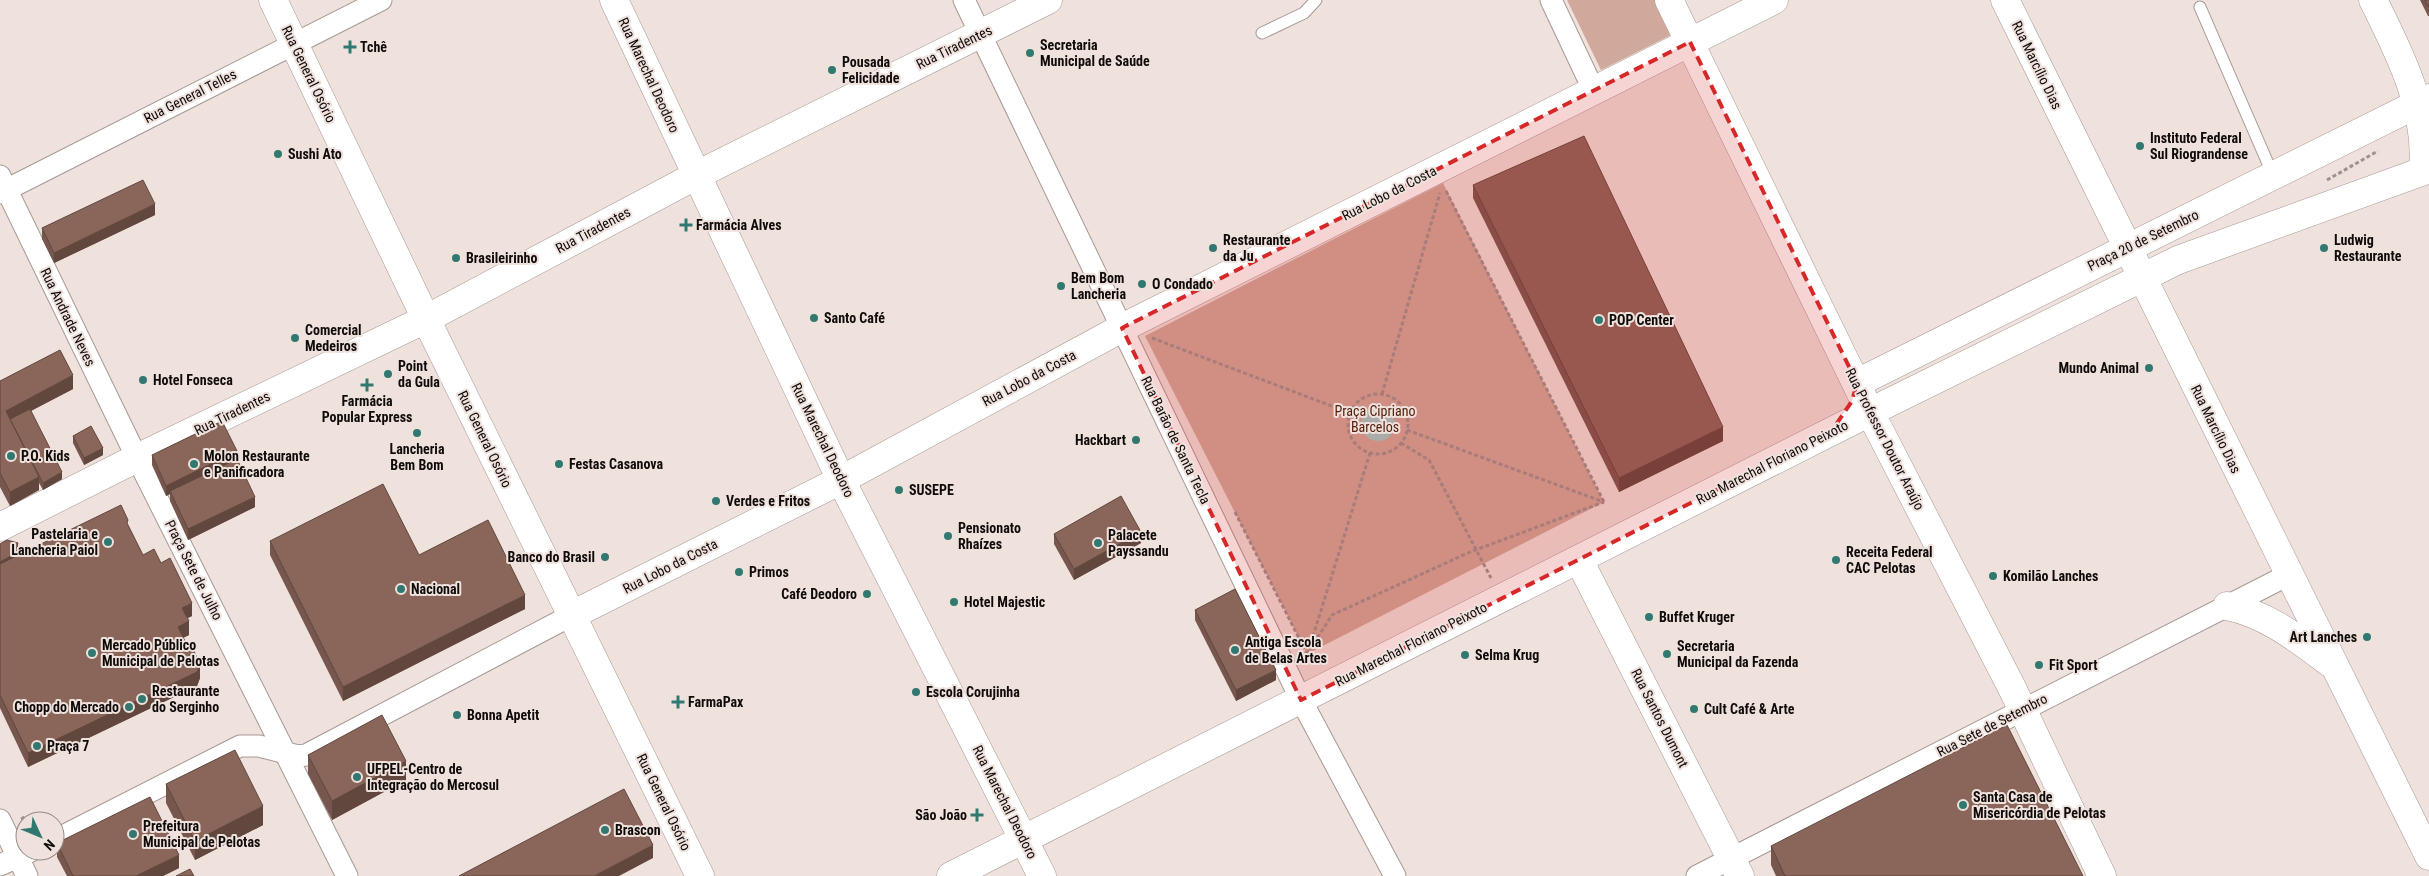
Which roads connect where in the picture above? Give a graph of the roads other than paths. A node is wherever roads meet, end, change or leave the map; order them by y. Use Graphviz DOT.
graph roads {
  1 [pos="273,0"];
  2 [pos="381,0"];
  3 [pos="614,0"];
  4 [pos="964,0"];
  5 [pos="1048,0"];
  6 [pos="1316,0"];
  7 [pos="1551,0"];
  8 [pos="1669,0"];
  9 [pos="1774,0"];
  10 [pos="2004,0"];
  11 [pos="2373,0"];
  12 [pos="2200,7"];
  13 [pos="1262,33"];
  14 [pos="980,34"];
  15 [pos="1690,42"];
  16 [pos="295,44"];
  17 [pos="1593,90"];
  18 [pos="2426,99"];
  19 [pos="2426,170"];
  20 [pos="697,175"];
  21 [pos="2273,175"];
  22 [pos="2,186"];
  23 [pos="2126,248"];
  24 [pos="2141,278"];
  25 [pos="426,320"];
  26 [pos="1134,332"];
  27 [pos="1857,383"];
  28 [pos="1870,412"];
  29 [pos="1831,432"];
  30 [pos="137,458"];
  31 [pos="841,480"];
  32 [pos="0,527"];
  33 [pos="1579,560"];
  34 [pos="2288,575"];
  35 [pos="2227,606"];
  36 [pos="572,615"];
  37 [pos="2333,665"];
  38 [pos="1301,700"];
  39 [pos="2022,709"];
  40 [pos="286,753"];
  41 [pos="0,820"];
  42 [pos="65,835"];
  43 [pos="1024,840"];
  44 [pos="15,856"];
  45 [pos="2429,856"];
  46 [pos="18,861"];
  47 [pos="1735,867"];
  48 [pos="345,875"];
  49 [pos="27,876"];
  50 [pos="700,876"];
  51 [pos="951,876"];
  52 [pos="1042,876"];
  53 [pos="1395,876"];
  54 [pos="1697,876"];
  55 [pos="2102,876"];
  1 -- 16 [label="street, Rua General Osório"];
  2 -- 16 [label="street, Rua General Telles"];
  3 -- 20 [label="street, Rua Marechal Deodoro"];
  4 -- 14 [label="street, Rua Barão de Santa Tecla"];
  5 -- 14 [label="street, Rua Tiradentes"];
  6 -- 13 [label="lane"];
  7 -- 17 [label="street"];
  8 -- 15 [label="street, Rua Professor Doutor Araújo"];
  9 -- 15 [label="street, Rua Lobo da Costa"];
  10 -- 23 [label="street, Rua Marcílio Dias"];
  11 -- 18 [label="street"];
  12 -- 21 [label="lane"];
  14 -- 20 [label="street, Rua Tiradentes"];
  14 -- 26 [label="street, Rua Barão de Santa Tecla"];
  15 -- 17 [label="street, Rua Lobo da Costa"];
  15 -- 27 [label="street, Rua Professor Doutor Araújo"];
  16 -- 22 [label="street, Rua General Telles"];
  16 -- 25 [label="street, Rua General Osório"];
  17 -- 26 [label="street, Rua Lobo da Costa"];
  18 -- 19 [label="street"];
  18 -- 21 [label="street, Praça 20 de Setembro"];
  19 -- 24 [label="street"];
  20 -- 25 [label="street, Rua Tiradentes"];
  20 -- 31 [label="street, Rua Marechal Deodoro"];
  21 -- 23 [label="street, Praça 20 de Setembro"];
  22 -- 30 [label="street, Rua Andrade Neves"];
  23 -- 24 [label="street, Rua Marcílio Dias"];
  23 -- 27 [label="street, Praça 20 de Setembro"];
  24 -- 28 [label="street"];
  24 -- 34 [label="street, Rua Marcílio Dias"];
  25 -- 30 [label="street, Rua Tiradentes"];
  25 -- 36 [label="street, Rua General Osório"];
  26 -- 31 [label="street, Rua Lobo da Costa"];
  26 -- 38 [label="street, Rua Barão de Santa Tecla"];
  27 -- 28 [label="street, Rua Professor Doutor Araújo"];
  27 -- 29 [label="street"];
  28 -- 29 [label="street, Rua Marechal Floriano Peixoto"];
  28 -- 39 [label="street, Rua Professor Doutor Araújo"];
  29 -- 33 [label="street, Rua Marechal Floriano Peixoto"];
  30 -- 32 [label="street"];
  30 -- 40 [label="street, Praça Sete de Julho"];
  31 -- 36 [label="street, Rua Lobo da Costa"];
  31 -- 43 [label="street, Rua Marechal Deodoro"];
  33 -- 38 [label="street, Rua Marechal Floriano Peixoto"];
  33 -- 47 [label="street, Rua Santos Dumont"];
  34 -- 35 [label="street, Rua Sete de Setembro"];
  34 -- 37 [label="street, Rua Marcílio Dias"];
  35 -- 37 [label="street"];
  35 -- 39 [label="street, Rua Sete de Setembro"];
  36 -- 40 [label="street, Rua Lobo da Costa"];
  36 -- 50 [label="street, Rua General Osório"];
  37 -- 45 [label="street, Rua Marcílio Dias"];
  38 -- 43 [label="street, Rua Marechal Floriano Peixoto"];
  38 -- 53 [label="street, Rua Barão de Santa Tecla"];
  39 -- 47 [label="street, Rua Sete de Setembro"];
  39 -- 55 [label="street, Rua Professor Doutor Araújo"];
  40 -- 42 [label="street"];
  40 -- 48 [label="street"];
  41 -- 44 [label="street"];
  43 -- 51 [label="street, Rua Marechal Floriano Peixoto"];
  43 -- 52 [label="street, Rua Marechal Deodoro"];
  46 -- 49 [label="street"];
  47 -- 54 [label="street, Rua Sete de Setembro"];
}
